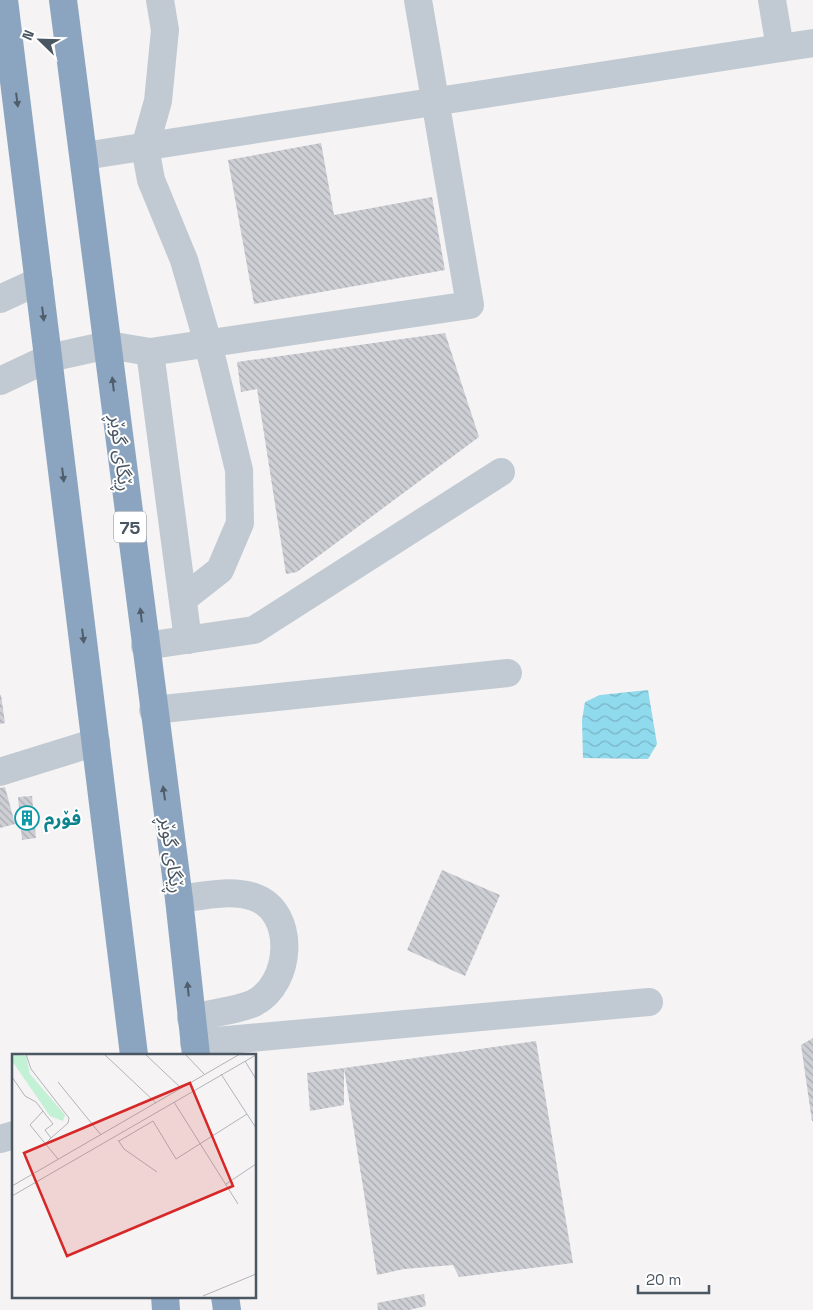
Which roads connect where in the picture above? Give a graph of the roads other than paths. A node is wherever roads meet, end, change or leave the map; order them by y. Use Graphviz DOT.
graph roads {
  1 [pos="4,0"];
  2 [pos="63,0"];
  3 [pos="160,0"];
  4 [pos="418,0"];
  5 [pos="772,0"];
  6 [pos="813,43"];
  7 [pos="780,48"];
  8 [pos="7,76"];
  9 [pos="435,102"];
  10 [pos="146,147"];
  11 [pos="84,156"];
  12 [pos="39,281"];
  13 [pos="0,299"];
  14 [pos="208,343"];
  15 [pos="108,345"];
  16 [pos="150,352"];
  17 [pos="49,358"];
  18 [pos="0,380"];
  19 [pos="501,472"];
  20 [pos="183,599"];
  21 [pos="188,640"];
  22 [pos="145,646"];
  23 [pos="508,672"];
  24 [pos="153,710"];
  25 [pos="96,742"];
  26 [pos="0,772"];
  27 [pos="178,899"];
  28 [pos="649,1002"];
  29 [pos="194,1039"];
  30 [pos="134,1054"];
  1 -- 8 [label="highway"];
  2 -- 11 [label="highway, ڕێگای گوێڕ / 75"];
  3 -- 10 [label="street"];
  4 -- 9 [label="street"];
  5 -- 7 [label="street"];
  6 -- 7 [label="street"];
  7 -- 9 [label="street"];
  8 -- 12 [label="highway, one-way"];
  9 -- 10 [label="street"];
  9 -- 14 [label="street"];
  10 -- 11 [label="street"];
  10 -- 14 [label="street"];
  11 -- 15 [label="highway, ڕێگای گوێڕ / 75"];
  12 -- 13 [label="street"];
  12 -- 17 [label="highway, one-way"];
  14 -- 16 [label="street"];
  14 -- 20 [label="street"];
  15 -- 16 [label="street"];
  15 -- 17 [label="street"];
  22 -- 15 [label="highway, ڕێگای گوێڕ / 75, one-way"];
  16 -- 20 [label="street"];
  17 -- 18 [label="street"];
  17 -- 25 [label="highway, one-way"];
  19 -- 21 [label="street"];
  20 -- 21 [label="street"];
  21 -- 22 [label="street"];
  22 -- 24 [label="highway, ڕێگای گوێڕ / 75"];
  23 -- 24 [label="street"];
  27 -- 24 [label="highway, ڕێگای گوێڕ / 75, one-way"];
  25 -- 26 [label="street"];
  25 -- 30 [label="highway"];
  29 -- 27 [label="highway, ڕێگای گوێڕ / 75, one-way"];
  27 -- 29 [label="street"];
  28 -- 29 [label="street"];
}
